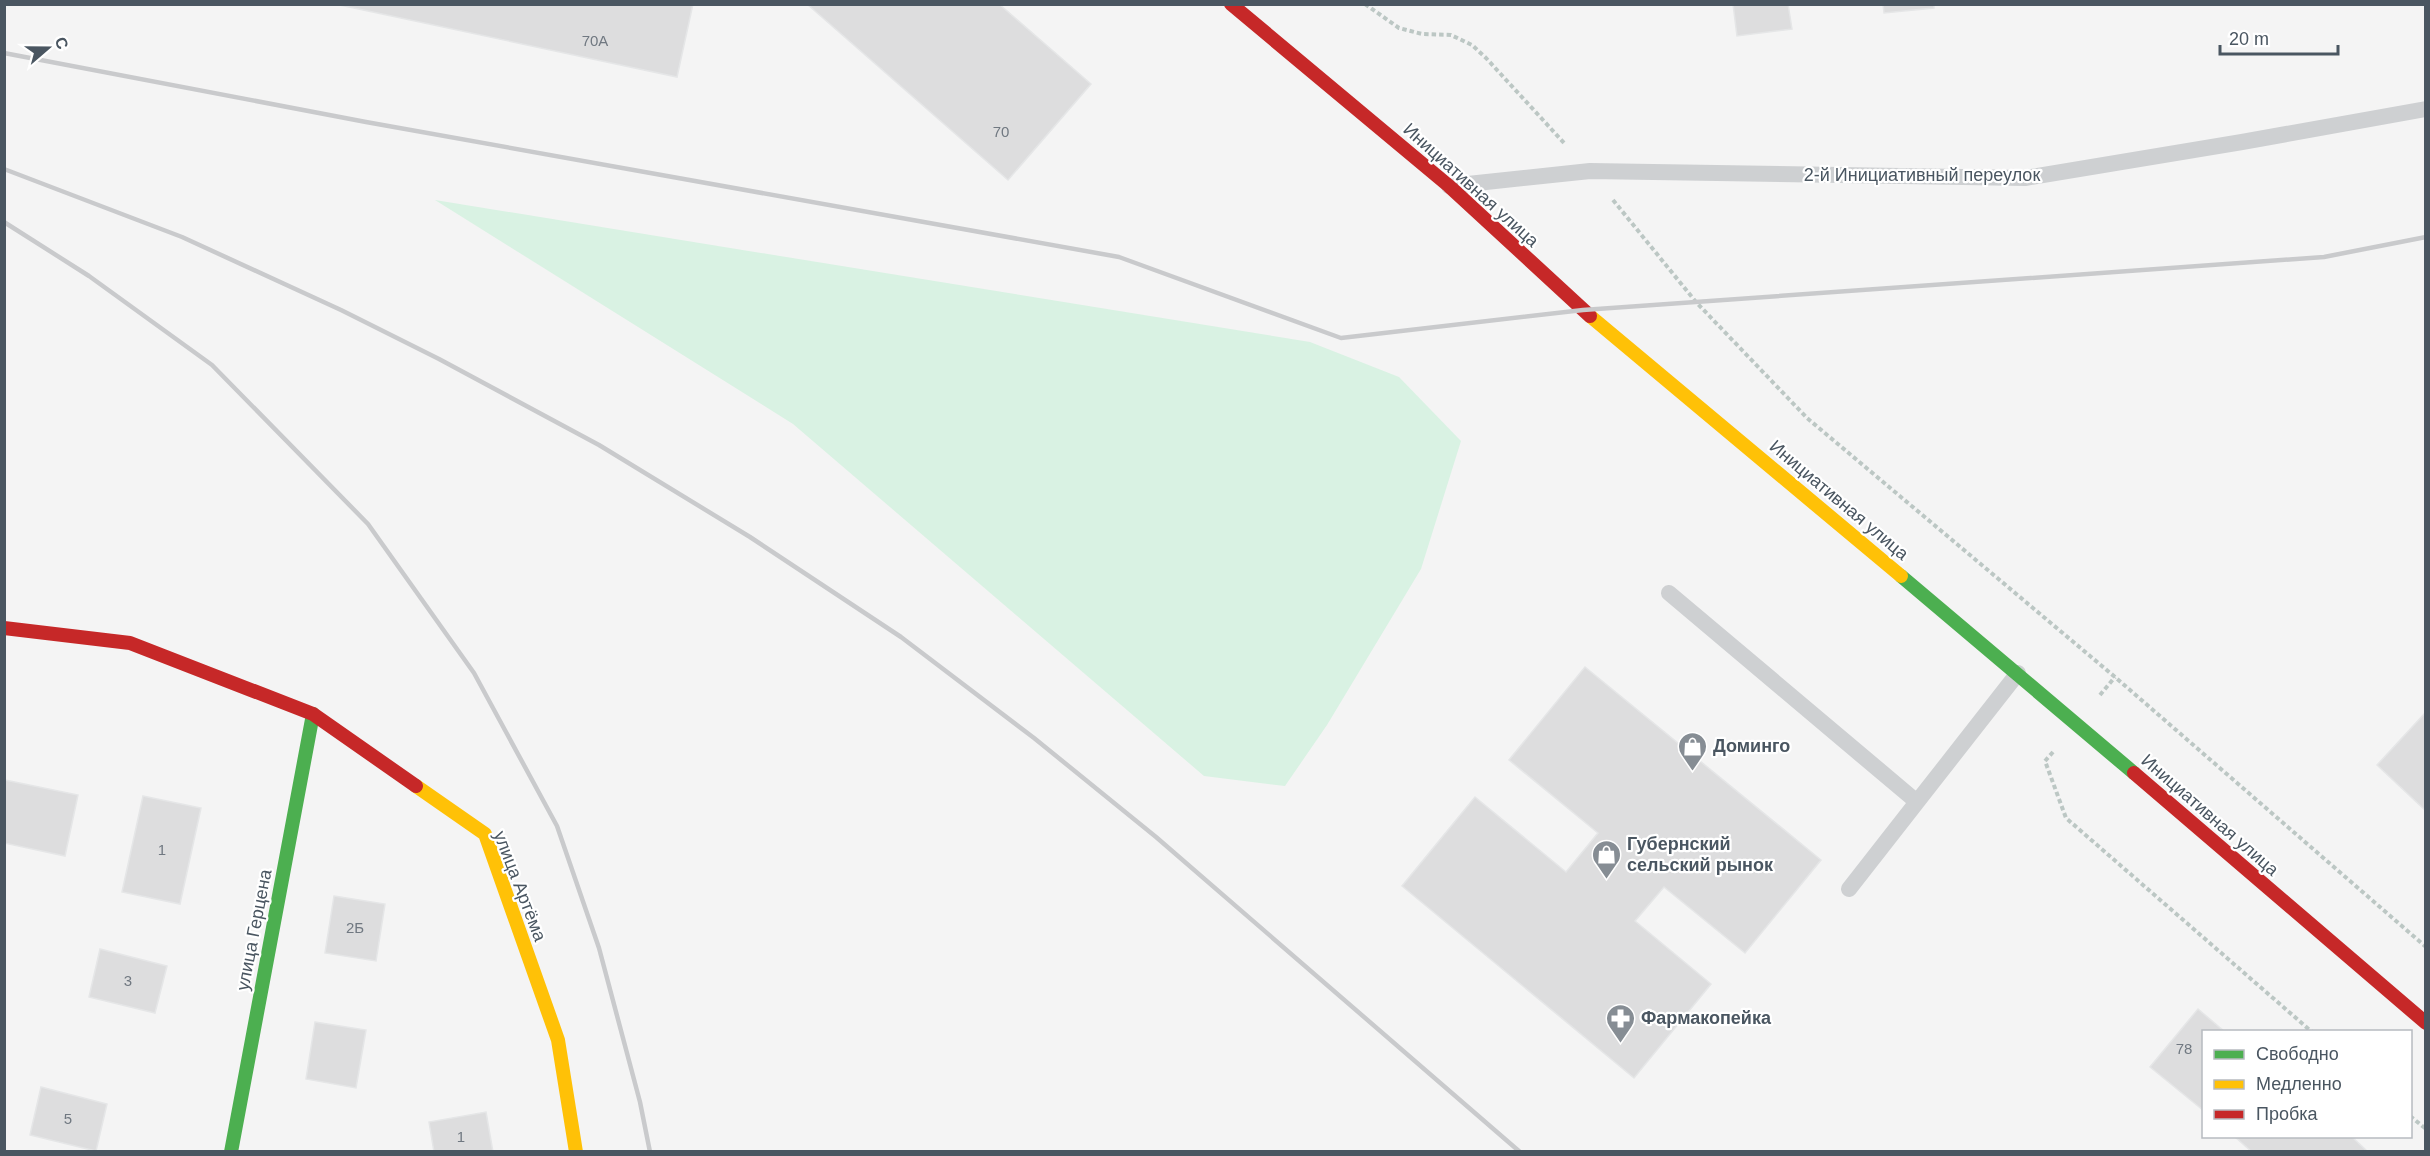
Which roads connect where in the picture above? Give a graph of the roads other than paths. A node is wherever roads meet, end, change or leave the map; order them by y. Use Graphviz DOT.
graph roads {
  1 [pos="1231,4"];
  2 [pos="2426,109"];
  3 [pos="1449,186"];
  4 [pos="1669,593"];
  5 [pos="4,628"];
  6 [pos="2018,673"];
  7 [pos="313,714"];
  8 [pos="1917,802"];
  9 [pos="1848,889"];
  10 [pos="2426,1023"];
  11 [pos="231,1152"];
  12 [pos="576,1152"];
  1 -- 3 [label="main road, Инициативная улица"];
  2 -- 3 [label="lane, 2-й Инициативный переулок"];
  3 -- 6 [label="main road, Инициативная улица"];
  4 -- 8 [label="lane"];
  5 -- 7 [label="main road, улица Артёма"];
  6 -- 8 [label="lane"];
  6 -- 10 [label="main road, Инициативная улица"];
  7 -- 11 [label="main road, улица Герцена"];
  7 -- 12 [label="main road, улица Артёма"];
  8 -- 9 [label="lane"];
}
